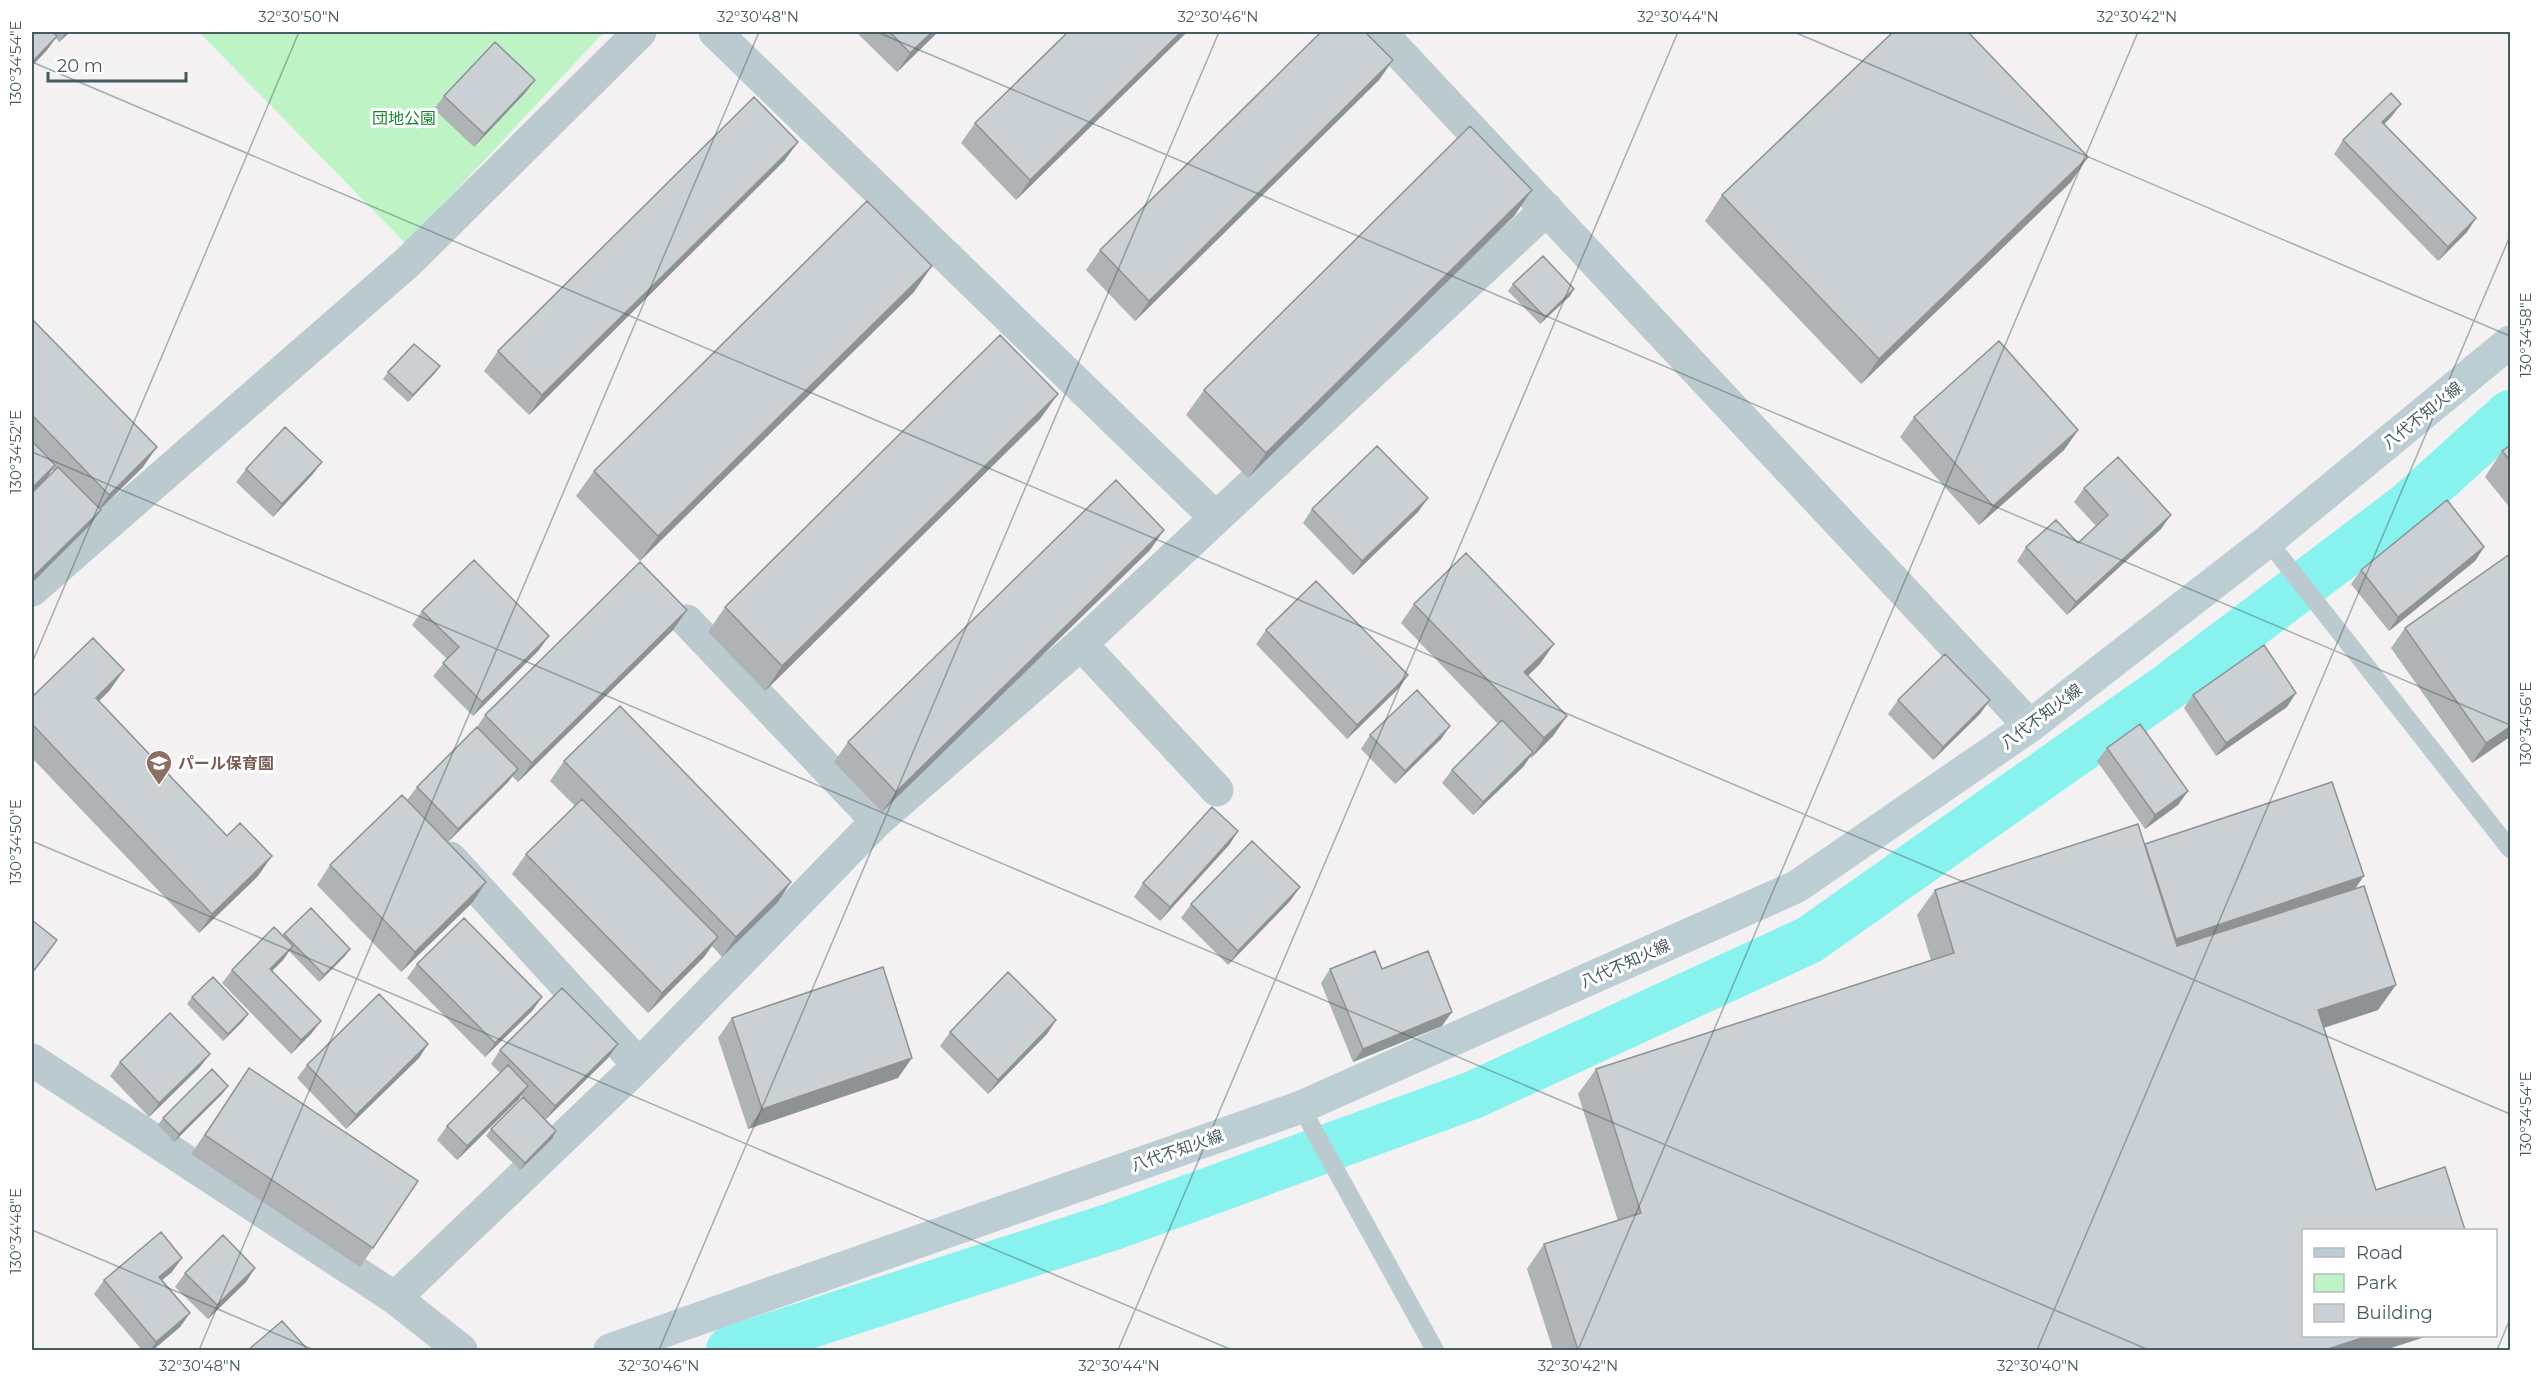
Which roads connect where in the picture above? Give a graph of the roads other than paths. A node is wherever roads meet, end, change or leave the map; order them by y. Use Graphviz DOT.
graph roads {
  1 [pos="640,32"];
  2 [pos="715,32"];
  3 [pos="1380,32"];
  4 [pos="1547,209"];
  5 [pos="2511,342"];
  6 [pos="1215,517"];
  7 [pos="2268,541"];
  8 [pos="32,590"];
  9 [pos="687,621"];
  10 [pos="1081,644"];
  11 [pos="2030,726"];
  12 [pos="1217,790"];
  13 [pos="877,821"];
  14 [pos="430,836"];
  15 [pos="2511,849"];
  16 [pos="32,1060"];
  17 [pos="639,1065"];
  18 [pos="1308,1119"];
  19 [pos="395,1298"];
  20 [pos="461,1350"];
  21 [pos="610,1350"];
  22 [pos="1435,1350"];
  1 -- 8 [label="street"];
  2 -- 6 [label="street"];
  3 -- 4 [label="street"];
  4 -- 6 [label="street"];
  4 -- 11 [label="street"];
  5 -- 7 [label="main road, 八代不知火線"];
  6 -- 10 [label="street"];
  7 -- 11 [label="main road, 八代不知火線"];
  7 -- 15 [label="lane"];
  9 -- 13 [label="street"];
  10 -- 12 [label="street"];
  10 -- 13 [label="street"];
  11 -- 18 [label="main road, 八代不知火線"];
  13 -- 17 [label="street"];
  14 -- 17 [label="street"];
  16 -- 19 [label="street"];
  17 -- 19 [label="street"];
  18 -- 21 [label="main road, 八代不知火線"];
  18 -- 22 [label="lane"];
  19 -- 20 [label="street"];
}
